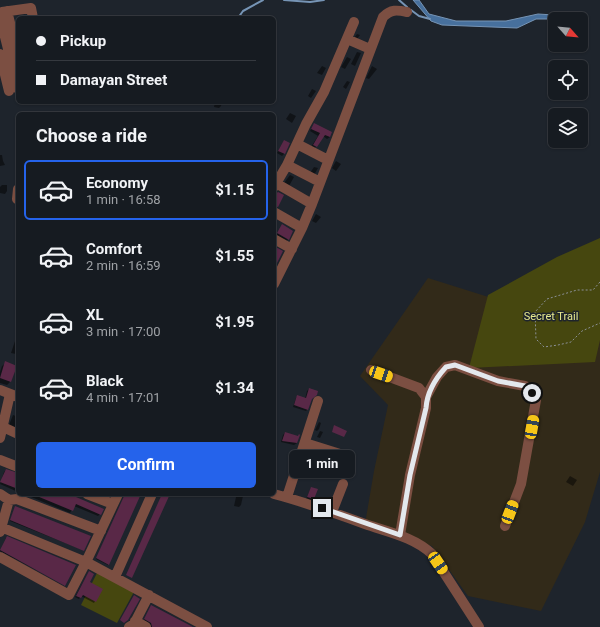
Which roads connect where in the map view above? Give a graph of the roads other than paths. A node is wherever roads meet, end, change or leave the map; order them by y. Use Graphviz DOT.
graph roads {
  1 [pos="407,12"];
  2 [pos="2,13"];
  3 [pos="33,16"];
  4 [pos="354,22"];
  5 [pos="348,39"];
  6 [pos="16,49"];
  7 [pos="370,49"];
  8 [pos="0,54"];
  9 [pos="11,90"];
  10 [pos="297,144"];
  11 [pos="328,160"];
  12 [pos="287,165"];
  13 [pos="276,182"];
  14 [pos="320,182"];
  15 [pos="276,185"];
  16 [pos="312,204"];
  17 [pos="276,213"];
  18 [pos="302,228"];
  19 [pos="276,240"];
  20 [pos="292,249"];
  21 [pos="278,268"];
  22 [pos="371,370"];
  23 [pos="0,390"];
  24 [pos="14,396"];
  25 [pos="426,397"];
  26 [pos="318,401"];
  27 [pos="3,427"];
  28 [pos="16,433"];
  29 [pos="0,438"];
  30 [pos="305,443"];
  31 [pos="340,454"];
  32 [pos="0,460"];
  33 [pos="16,466"];
  34 [pos="343,484"];
  35 [pos="0,494"];
  36 [pos="276,494"];
  37 [pos="92,496"];
  38 [pos="117,496"];
  39 [pos="151,496"];
  40 [pos="287,497"];
  41 [pos="9,500"];
  42 [pos="113,504"];
  43 [pos="332,512"];
  44 [pos="505,526"];
  45 [pos="1,530"];
  46 [pos="101,531"];
  47 [pos="400,535"];
  48 [pos="0,558"];
  49 [pos="86,562"];
  50 [pos="115,577"];
  51 [pos="149,596"];
  52 [pos="132,624"];
  53 [pos="146,627"];
  54 [pos="207,627"];
  55 [pos="479,627"];
  1 -- 7 [label="street"];
  2 -- 3 [label="street"];
  2 -- 6 [label="street"];
  2 -- 9 [label="street"];
  4 -- 5 [label="street"];
  5 -- 7 [label="street"];
  5 -- 10 [label="street"];
  7 -- 11 [label="street"];
  8 -- 9 [label="street"];
  10 -- 11 [label="street"];
  10 -- 12 [label="street"];
  11 -- 14 [label="street"];
  12 -- 13 [label="street"];
  12 -- 14 [label="street"];
  14 -- 16 [label="street"];
  15 -- 16 [label="street"];
  16 -- 18 [label="street"];
  17 -- 18 [label="street"];
  18 -- 20 [label="street"];
  19 -- 20 [label="street"];
  20 -- 21 [label="street"];
  22 -- 25 [label="street"];
  23 -- 24 [label="street"];
  24 -- 27 [label="street"];
  25 -- 44 [label="street"];
  25 -- 47 [label="street"];
  26 -- 30 [label="street"];
  27 -- 28 [label="street"];
  27 -- 29 [label="street"];
  30 -- 31 [label="street"];
  30 -- 40 [label="street"];
  32 -- 33 [label="street"];
  34 -- 43 [label="street"];
  35 -- 41 [label="street"];
  36 -- 40 [label="street"];
  37 -- 42 [label="street"];
  38 -- 42 [label="street"];
  39 -- 50 [label="street"];
  40 -- 43 [label="street"];
  41 -- 45 [label="street"];
  41 -- 46 [label="street"];
  42 -- 46 [label="street"];
  43 -- 47 [label="street"];
  45 -- 49 [label="street"];
  46 -- 49 [label="street"];
  47 -- 55 [label="street"];
  48 -- 49 [label="street"];
  49 -- 50 [label="street"];
  50 -- 51 [label="street"];
  51 -- 52 [label="street"];
  51 -- 54 [label="street"];
  52 -- 53 [label="street"];
}
